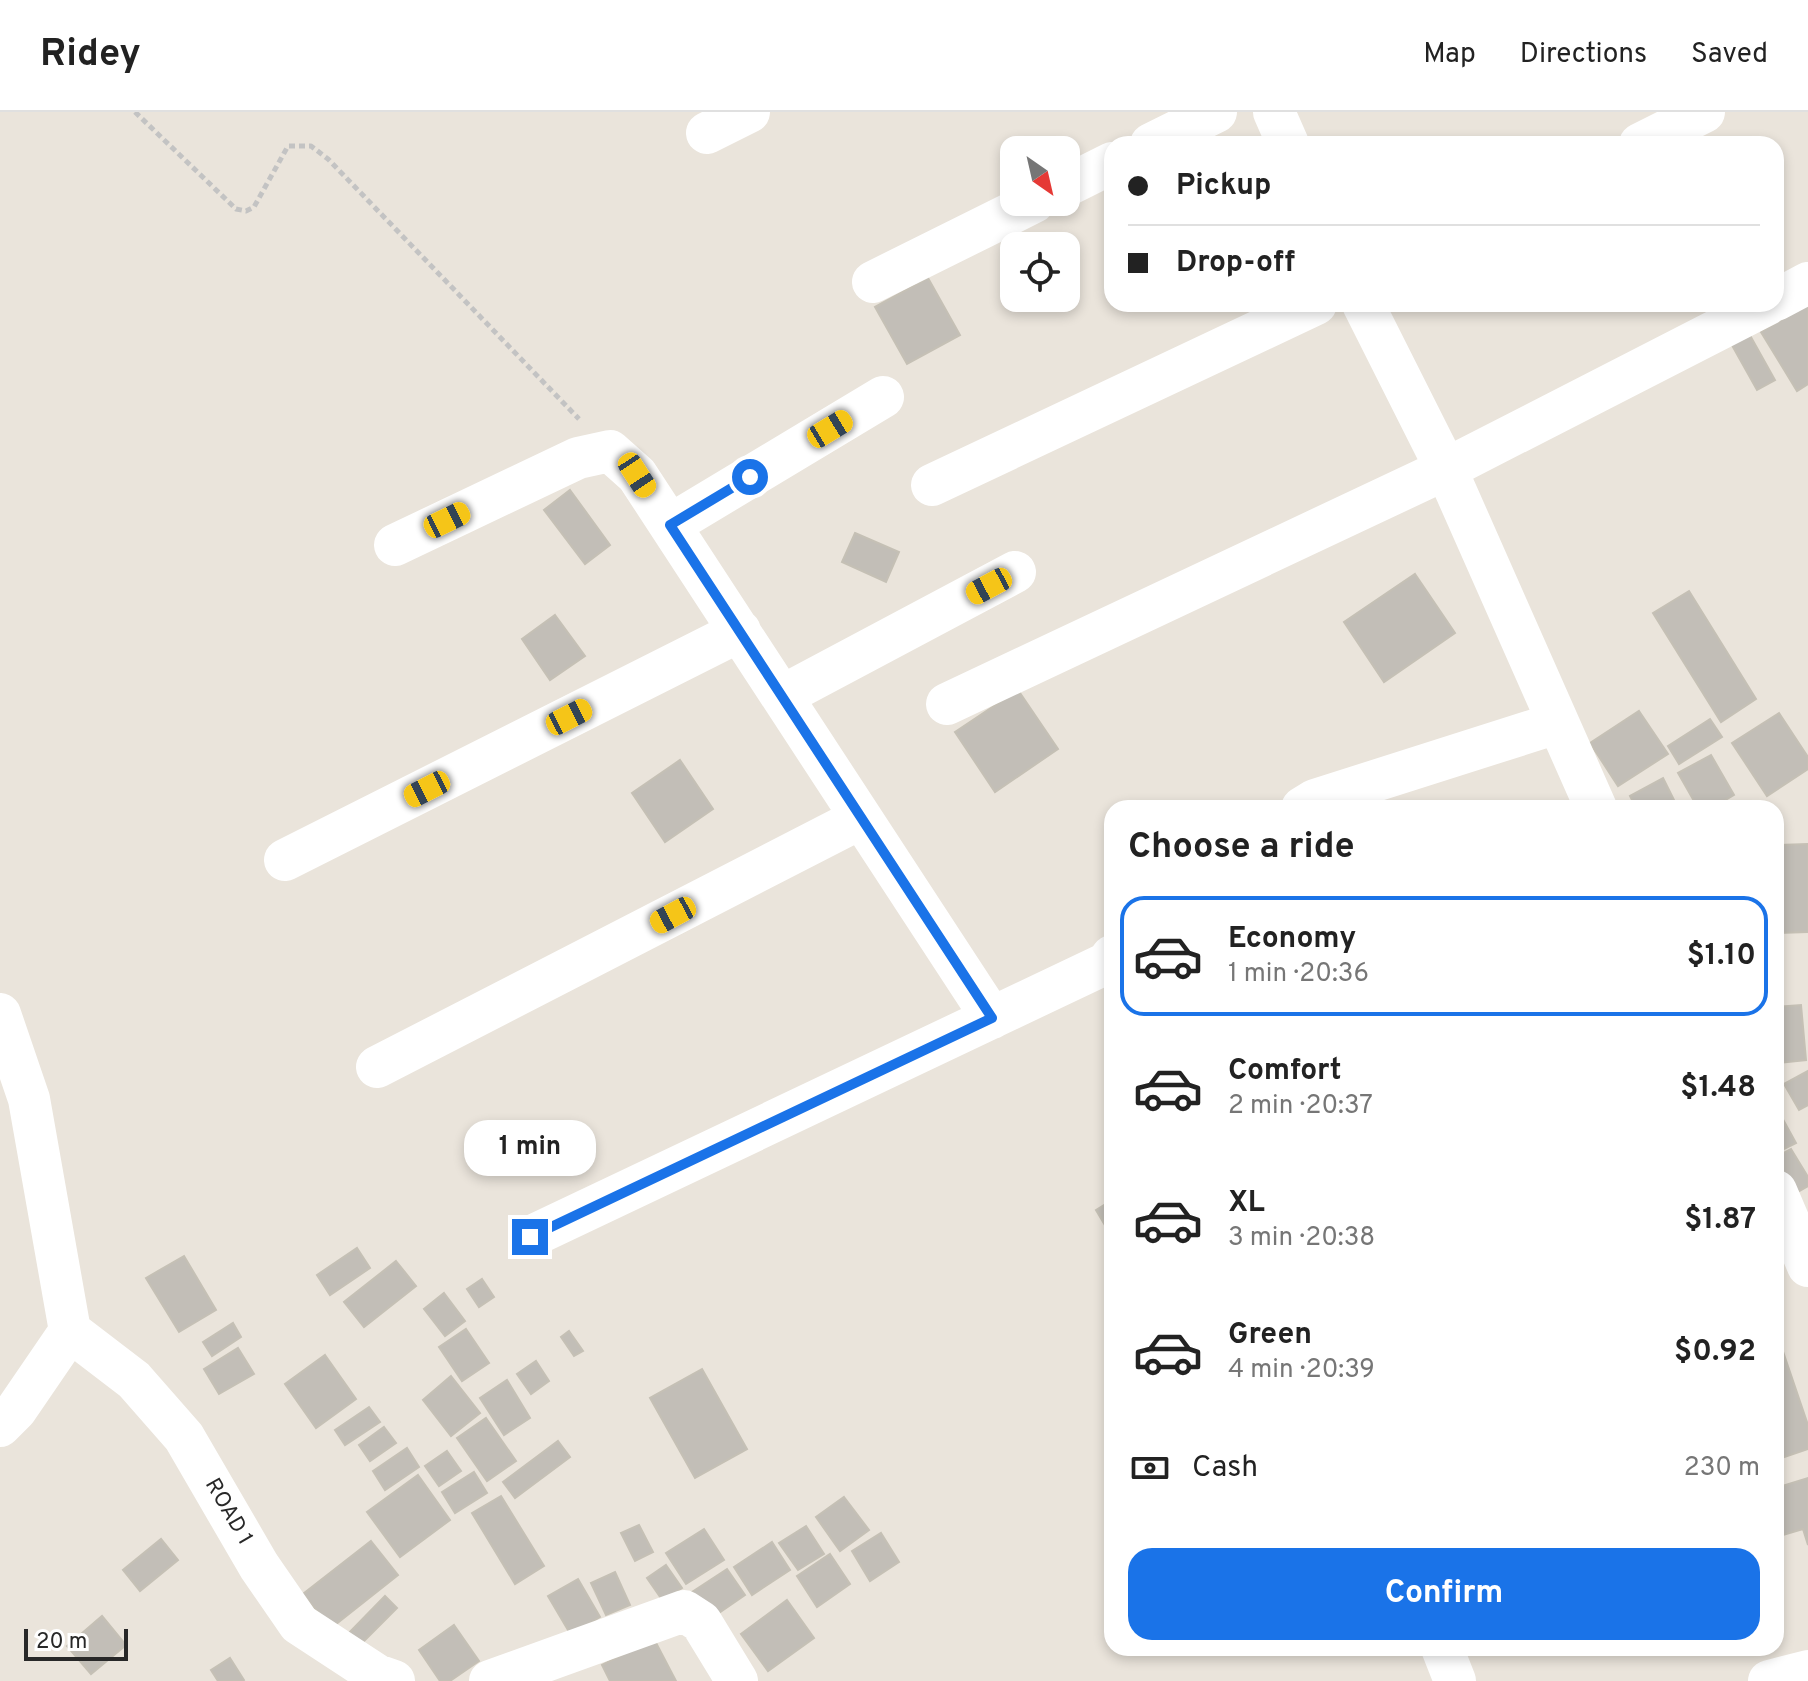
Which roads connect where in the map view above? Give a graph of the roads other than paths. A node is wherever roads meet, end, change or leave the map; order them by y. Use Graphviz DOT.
graph roads {
  1 [pos="749,112"];
  2 [pos="1216,112"];
  3 [pos="1274,112"];
  4 [pos="1704,112"];
  5 [pos="707,133"];
  6 [pos="1167,136"];
  7 [pos="1284,136"];
  8 [pos="1656,136"];
  9 [pos="1104,167"];
  10 [pos="1080,179"];
  11 [pos="1006,216"];
  12 [pos="873,282"];
  13 [pos="1808,283"];
  14 [pos="1784,296"];
  15 [pos="1299,312"];
  16 [pos="1367,312"];
  17 [pos="1752,312"];
  18 [pos="883,397"];
  19 [pos="1446,469"];
  20 [pos="932,485"];
  21 [pos="670,525"];
  22 [pos="395,545"];
  23 [pos="1015,572"];
  24 [pos="740,631"];
  25 [pos="782,696"];
  26 [pos="947,704"];
  27 [pos="1557,723"];
  28 [pos="1315,800"];
  29 [pos="1592,800"];
  30 [pos="861,818"];
  31 [pos="285,860"];
  32 [pos="1104,967"];
  33 [pos="0,1014"];
  34 [pos="992,1018"];
  35 [pos="377,1067"];
  36 [pos="1784,1210"];
  37 [pos="530,1237"];
  38 [pos="1808,1266"];
  39 [pos="70,1331"];
  40 [pos="0,1426"];
  41 [pos="1445,1656"];
  42 [pos="1808,1671"];
  43 [pos="394,1681"];
  44 [pos="490,1681"];
  45 [pos="737,1681"];
  46 [pos="1455,1681"];
  47 [pos="1769,1681"];
  1 -- 5 [label="street"];
  2 -- 6 [label="street"];
  3 -- 7 [label="street"];
  4 -- 8 [label="street"];
  9 -- 10 [label="street"];
  11 -- 12 [label="street"];
  13 -- 14 [label="street"];
  15 -- 20 [label="street"];
  16 -- 19 [label="street"];
  17 -- 19 [label="street"];
  18 -- 21 [label="street"];
  19 -- 26 [label="street"];
  19 -- 27 [label="street"];
  21 -- 22 [label="street"];
  21 -- 24 [label="street"];
  23 -- 25 [label="street"];
  24 -- 25 [label="street"];
  24 -- 31 [label="street"];
  25 -- 30 [label="street"];
  27 -- 28 [label="street"];
  27 -- 29 [label="street"];
  30 -- 34 [label="street"];
  30 -- 35 [label="street"];
  32 -- 34 [label="street"];
  33 -- 39 [label="street"];
  34 -- 37 [label="street"];
  36 -- 38 [label="street"];
  39 -- 40 [label="street"];
  39 -- 43 [label="street, ROAD 1"];
  41 -- 46 [label="street"];
  42 -- 47 [label="street"];
  44 -- 45 [label="street"];
}
